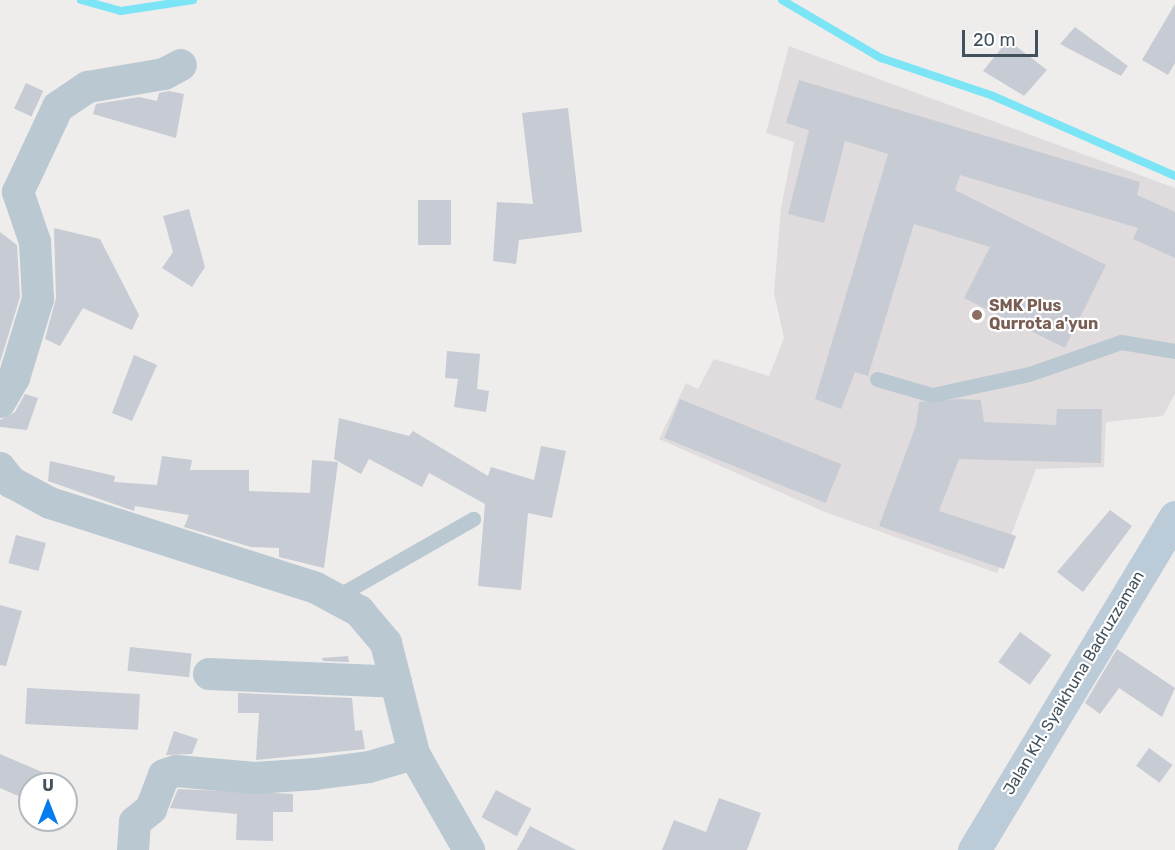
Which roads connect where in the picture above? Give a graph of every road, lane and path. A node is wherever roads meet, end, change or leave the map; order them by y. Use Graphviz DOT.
graph roads {
  1 [pos="180,65"];
  2 [pos="1175,351"];
  3 [pos="877,379"];
  4 [pos="0,402"];
  5 [pos="0,468"];
  6 [pos="1175,517"];
  7 [pos="473,519"];
  8 [pos="336,597"];
  9 [pos="209,674"];
  10 [pos="396,682"];
  11 [pos="414,754"];
  12 [pos="133,850"];
  13 [pos="469,850"];
  14 [pos="974,850"];
  1 -- 4 [label="street"];
  2 -- 3 [label="lane"];
  5 -- 8 [label="street"];
  6 -- 14 [label="main road, Jalan KH. Syaikhuna Badruzzaman"];
  7 -- 8 [label="lane"];
  8 -- 10 [label="street"];
  9 -- 10 [label="street"];
  10 -- 11 [label="street"];
  11 -- 12 [label="street"];
  11 -- 13 [label="street"];
}
